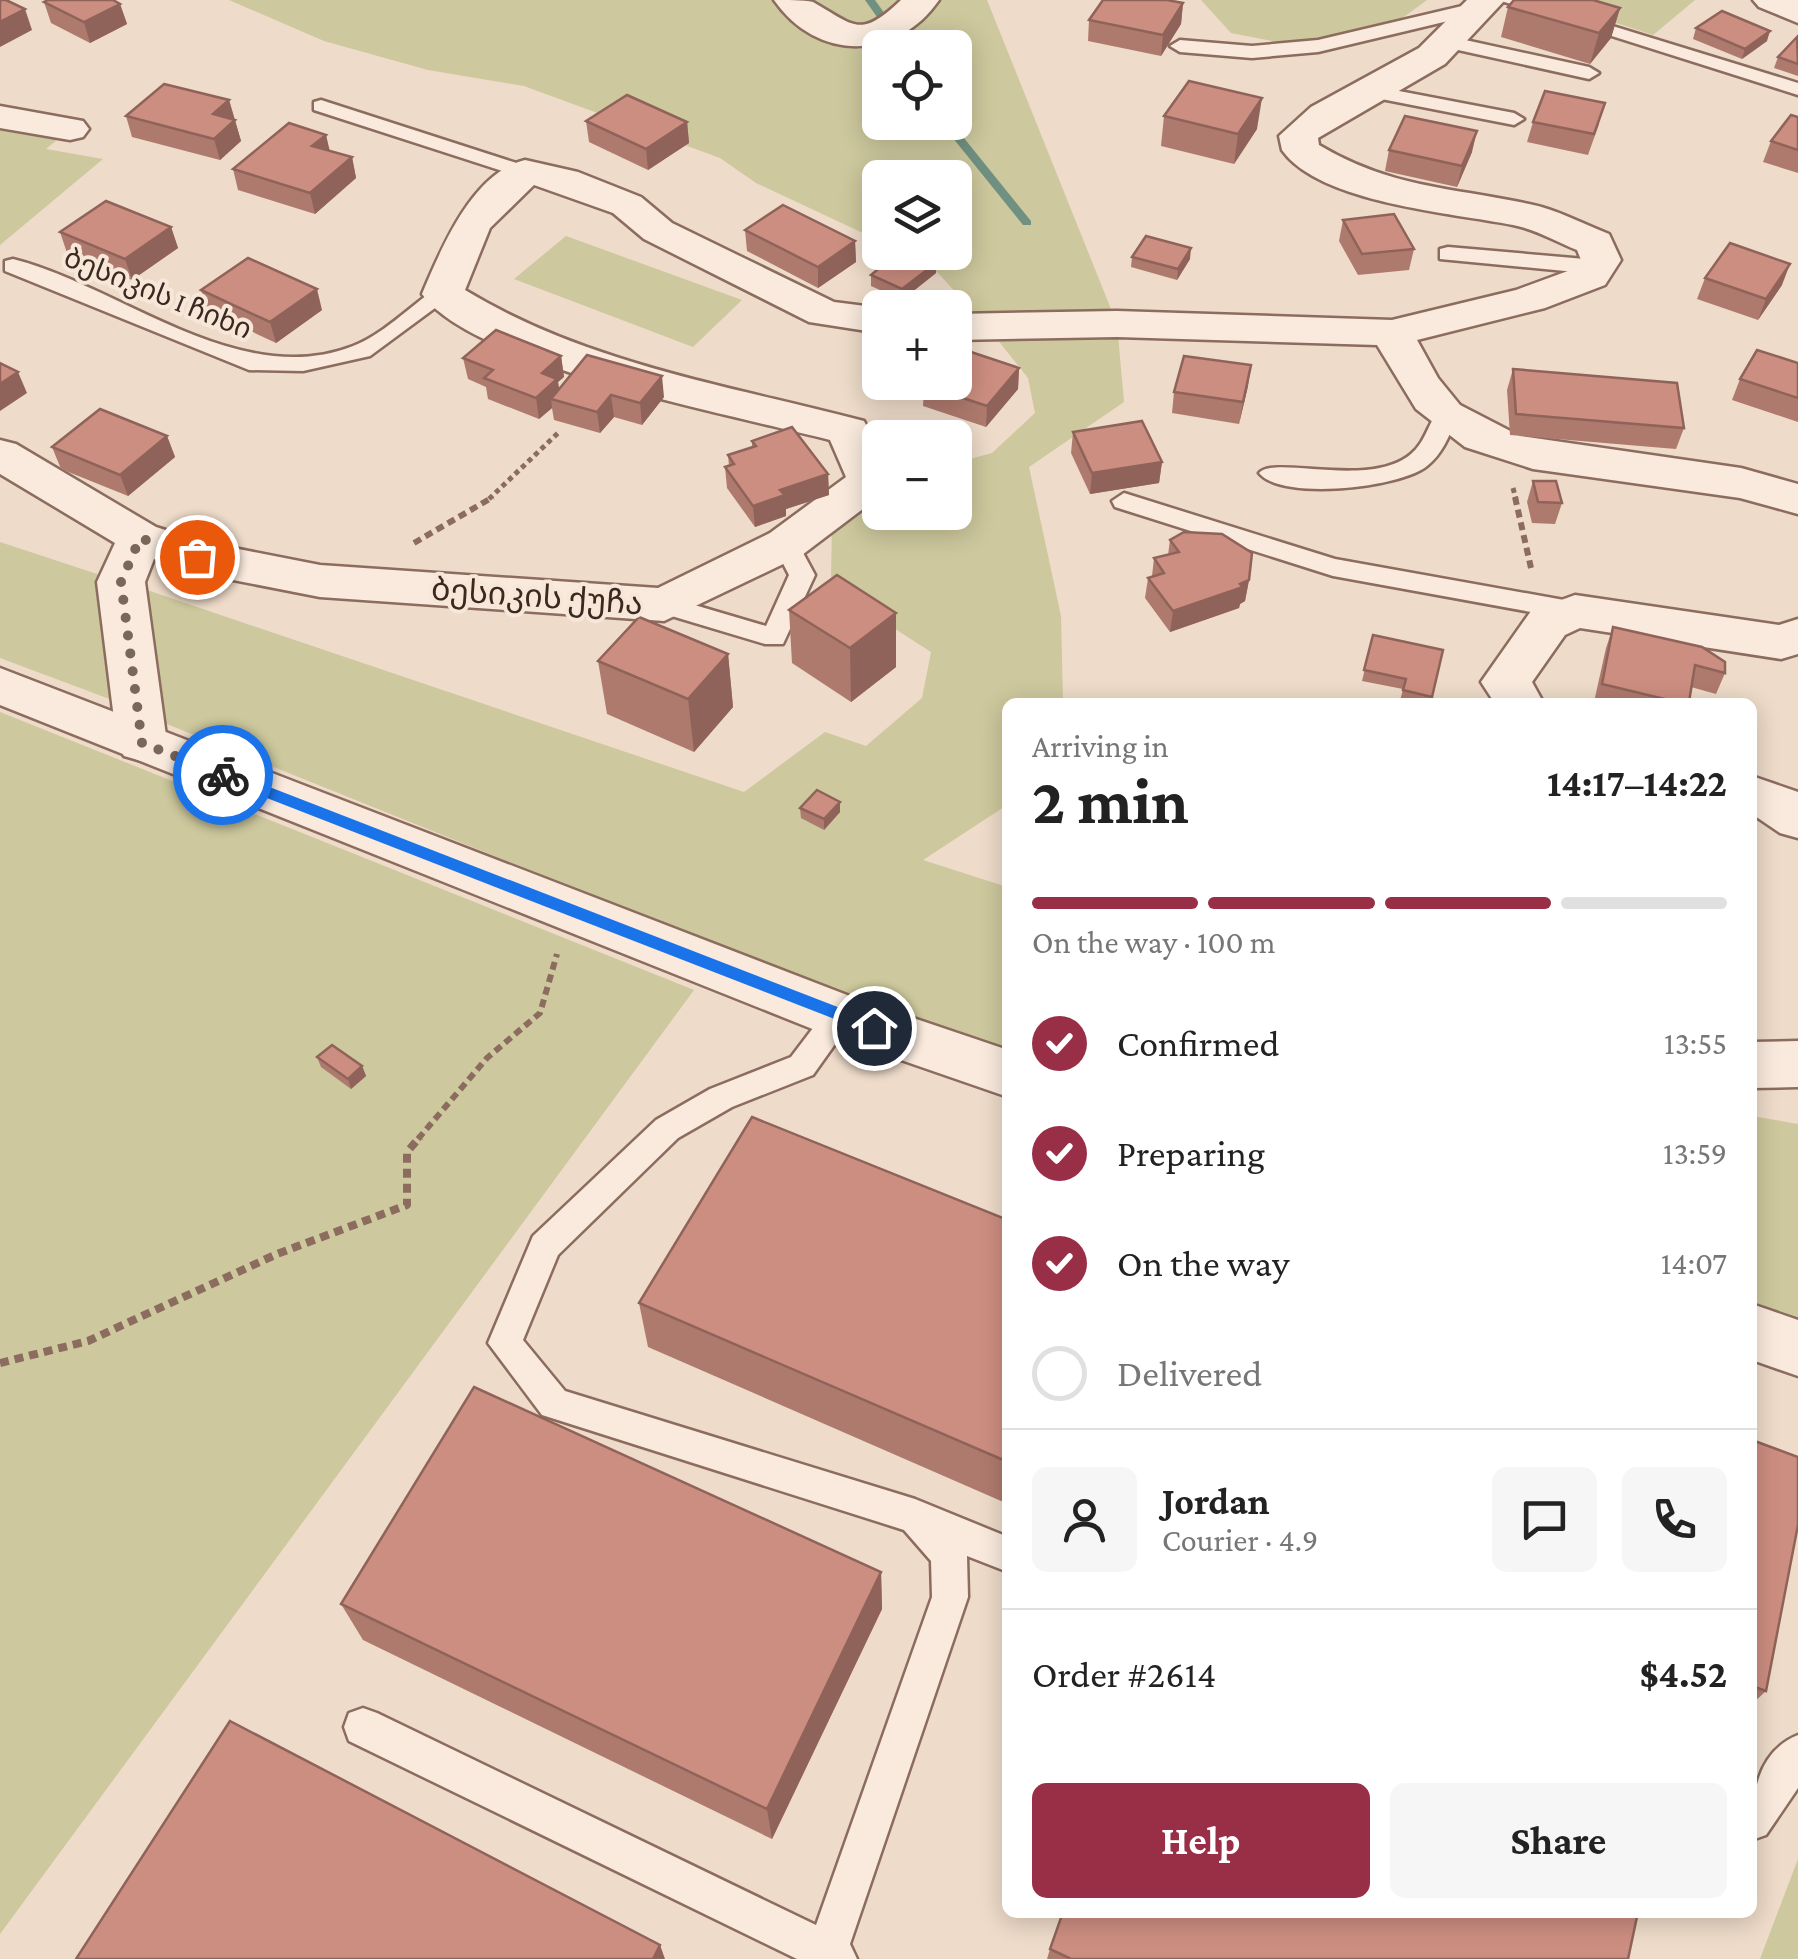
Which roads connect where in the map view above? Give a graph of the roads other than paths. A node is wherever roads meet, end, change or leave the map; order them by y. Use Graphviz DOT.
graph roads {
  1 [pos="792,0"];
  2 [pos="921,0"];
  3 [pos="1771,0"];
  4 [pos="1491,3"];
  5 [pos="1798,12"];
  6 [pos="1446,42"];
  7 [pos="1180,46"];
  8 [pos="1589,73"];
  9 [pos="1798,90"];
  10 [pos="1373,92"];
  11 [pos="321,106"];
  12 [pos="0,117"];
  13 [pos="1514,118"];
  14 [pos="70,129"];
  15 [pos="525,172"];
  16 [pos="1448,254"];
  17 [pos="13,266"];
  18 [pos="1596,267"];
  19 [pos="444,294"];
  20 [pos="862,318"];
  21 [pos="972,327"];
  22 [pos="1392,334"];
  23 [pos="1444,419"];
  24 [pos="0,454"];
  25 [pos="1271,473"];
  26 [pos="1798,499"];
  27 [pos="1124,501"];
  28 [pos="140,538"];
  29 [pos="786,544"];
  30 [pos="664,605"];
  31 [pos="1556,608"];
  32 [pos="1798,636"];
  33 [pos="0,686"];
  34 [pos="1516,698"];
  35 [pos="142,743"];
  36 [pos="1757,796"];
  37 [pos="1798,818"];
  38 [pos="840,1016"];
  39 [pos="1798,1064"];
  40 [pos="1757,1065"];
  41 [pos="1002,1072"];
  42 [pos="1757,1334"];
  43 [pos="1798,1348"];
  44 [pos="914,1516"];
  45 [pos="1002,1553"];
  46 [pos="364,1728"];
  47 [pos="1798,1754"];
  48 [pos="1757,1814"];
  49 [pos="832,1955"];
  1 -- 2 [label="street"];
  3 -- 5 [label="street"];
  4 -- 6 [label="street"];
  4 -- 7 [label="lane"];
  4 -- 9 [label="lane"];
  6 -- 8 [label="lane"];
  6 -- 10 [label="street"];
  10 -- 13 [label="lane"];
  10 -- 18 [label="street"];
  11 -- 15 [label="lane"];
  12 -- 14 [label="street"];
  15 -- 19 [label="street"];
  15 -- 20 [label="street"];
  16 -- 18 [label="lane"];
  17 -- 19 [label="lane, ბესიკის I ჩიხი"];
  18 -- 22 [label="street"];
  19 -- 29 [label="street, ბესიკის ქუჩა"];
  21 -- 22 [label="street"];
  22 -- 23 [label="street"];
  23 -- 25 [label="lane"];
  23 -- 26 [label="street"];
  24 -- 28 [label="street, ბესიკის ქუჩა"];
  27 -- 31 [label="lane"];
  28 -- 30 [label="street, ბესიკის ქუჩა"];
  28 -- 35 [label="street"];
  29 -- 30 [label="street, ბესიკის ქუჩა"];
  29 -- 30 [label="lane"];
  31 -- 32 [label="street"];
  31 -- 34 [label="street"];
  33 -- 35 [label="street"];
  35 -- 38 [label="street"];
  36 -- 37 [label="street"];
  38 -- 41 [label="street"];
  38 -- 44 [label="lane"];
  39 -- 40 [label="street"];
  42 -- 43 [label="street"];
  44 -- 45 [label="lane"];
  44 -- 49 [label="lane"];
  46 -- 49 [label="lane"];
  47 -- 48 [label="lane"];
}
